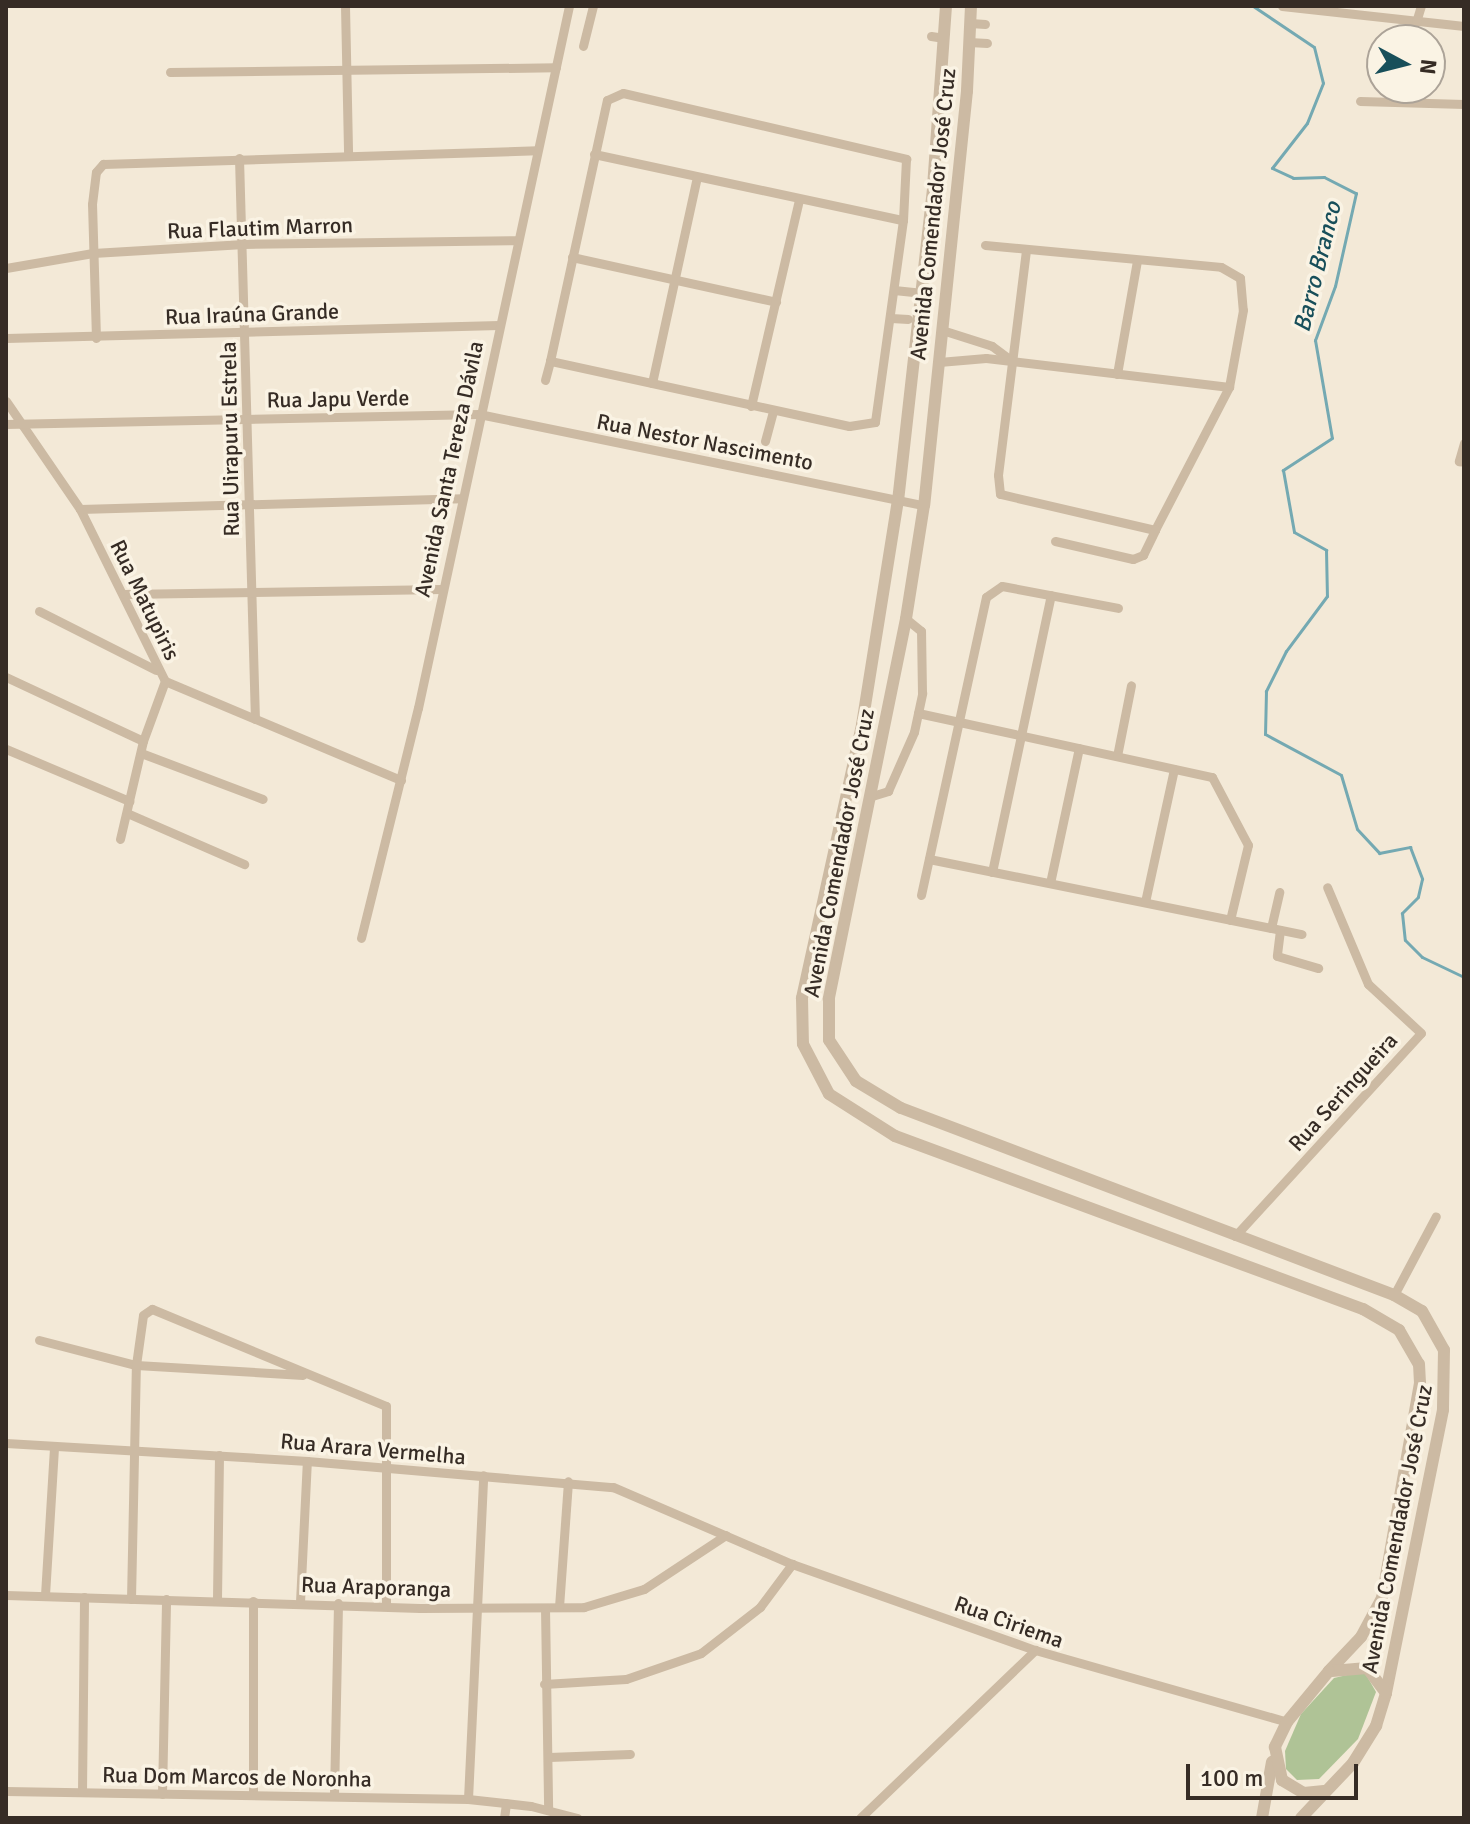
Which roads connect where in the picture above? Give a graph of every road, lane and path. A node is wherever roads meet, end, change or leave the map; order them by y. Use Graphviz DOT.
graph roads {
  1 [pos="345,6"];
  2 [pos="569,6"];
  3 [pos="593,6"];
  4 [pos="946,6"];
  5 [pos="971,6"];
  6 [pos="1282,6"];
  7 [pos="1421,6"];
  8 [pos="1416,22"];
  9 [pos="970,23"];
  10 [pos="985,24"];
  11 [pos="1464,26"];
  12 [pos="969,42"];
  13 [pos="987,43"];
  14 [pos="583,46"];
  15 [pos="929,54"];
  16 [pos="943,55"];
  17 [pos="556,67"];
  18 [pos="170,72"];
  19 [pos="348,72"];
  20 [pos="1360,101"];
  21 [pos="1464,104"];
  22 [pos="537,150"];
  23 [pos="594,154"];
  24 [pos="348,155"];
  25 [pos="239,158"];
  26 [pos="697,177"];
  27 [pos="799,199"];
  28 [pos="903,220"];
  29 [pos="517,240"];
  30 [pos="244,244"];
  31 [pos="985,245"];
  32 [pos="1026,251"];
  33 [pos="93,253"];
  34 [pos="572,257"];
  35 [pos="1137,261"];
  36 [pos="6,268"];
  37 [pos="675,280"];
  38 [pos="894,290"];
  39 [pos="923,293"];
  40 [pos="776,302"];
  41 [pos="891,318"];
  42 [pos="908,319"];
  43 [pos="499,325"];
  44 [pos="942,330"];
  45 [pos="246,331"];
  46 [pos="6,338"];
  47 [pos="96,338"];
  48 [pos="550,361"];
  49 [pos="1012,361"];
  50 [pos="939,362"];
  51 [pos="1117,374"];
  52 [pos="545,380"];
  53 [pos="652,383"];
  54 [pos="1229,387"];
  55 [pos="6,401"];
  56 [pos="751,406"];
  57 [pos="773,411"];
  58 [pos="479,414"];
  59 [pos="245,418"];
  60 [pos="6,424"];
  61 [pos="21,424"];
  62 [pos="765,441"];
  63 [pos="1464,443"];
  64 [pos="1461,462"];
  65 [pos="462,498"];
  66 [pos="898,500"];
  67 [pos="249,501"];
  68 [pos="924,505"];
  69 [pos="80,509"];
  70 [pos="1155,530"];
  71 [pos="1055,541"];
  72 [pos="253,589"];
  73 [pos="442,589"];
  74 [pos="124,594"];
  75 [pos="1051,595"];
  76 [pos="1118,608"];
  77 [pos="39,611"];
  78 [pos="906,619"];
  79 [pos="156,670"];
  80 [pos="6,677"];
  81 [pos="165,681"];
  82 [pos="1131,685"];
  83 [pos="918,713"];
  84 [pos="255,719"];
  85 [pos="959,722"];
  86 [pos="1021,735"];
  87 [pos="143,741"];
  88 [pos="1079,748"];
  89 [pos="6,749"];
  90 [pos="141,753"];
  91 [pos="1117,756"];
  92 [pos="1174,769"];
  93 [pos="401,780"];
  94 [pos="872,796"];
  95 [pos="263,799"];
  96 [pos="129,801"];
  97 [pos="127,813"];
  98 [pos="120,839"];
  99 [pos="929,859"];
  100 [pos="244,864"];
  101 [pos="992,872"];
  102 [pos="1050,883"];
  103 [pos="1327,887"];
  104 [pos="1279,892"];
  105 [pos="921,895"];
  106 [pos="1145,902"];
  107 [pos="1230,920"];
  108 [pos="1276,929"];
  109 [pos="1302,934"];
  110 [pos="361,938"];
  111 [pos="1318,968"];
  112 [pos="1436,1216"];
  113 [pos="1235,1236"];
  114 [pos="1394,1295"];
  115 [pos="39,1340"];
  116 [pos="136,1365"];
  117 [pos="311,1375"];
  118 [pos="6,1443"];
  119 [pos="54,1447"];
  120 [pos="135,1452"];
  121 [pos="219,1455"];
  122 [pos="307,1461"];
  123 [pos="389,1469"];
  124 [pos="483,1475"];
  125 [pos="568,1481"];
  126 [pos="726,1535"];
  127 [pos="792,1564"];
  128 [pos="6,1595"];
  129 [pos="45,1595"];
  130 [pos="84,1597"];
  131 [pos="131,1599"];
  132 [pos="166,1599"];
  133 [pos="217,1599"];
  134 [pos="253,1601"];
  135 [pos="300,1602"];
  136 [pos="338,1603"];
  137 [pos="386,1606"];
  138 [pos="559,1607"];
  139 [pos="477,1608"];
  140 [pos="545,1608"];
  141 [pos="1035,1650"];
  142 [pos="1329,1671"];
  143 [pos="544,1684"];
  144 [pos="1386,1693"];
  145 [pos="1287,1722"];
  146 [pos="630,1754"];
  147 [pos="1273,1755"];
  148 [pos="549,1757"];
  149 [pos="6,1791"];
  150 [pos="1324,1791"];
  151 [pos="82,1792"];
  152 [pos="162,1794"];
  153 [pos="253,1794"];
  154 [pos="334,1795"];
  155 [pos="468,1799"];
  156 [pos="506,1803"];
  157 [pos="548,1809"];
  158 [pos="504,1818"];
  159 [pos="577,1818"];
  160 [pos="860,1818"];
  161 [pos="1262,1818"];
  162 [pos="1301,1818"];
  1 -- 19 [label="street"];
  2 -- 17 [label="street, Avenida Santa Tereza Dávila"];
  3 -- 14 [label="street"];
  4 -- 16 [label="street, Avenida Comendador José Cruz"];
  5 -- 9 [label="street, Avenida Comendador José Cruz"];
  6 -- 8 [label="street"];
  7 -- 8 [label="street"];
  8 -- 11 [label="street"];
  9 -- 10 [label="street"];
  9 -- 12 [label="street, Avenida Comendador José Cruz"];
  12 -- 13 [label="street"];
  12 -- 44 [label="street, Avenida Comendador José Cruz"];
  15 -- 16 [label="street"];
  16 -- 39 [label="street, Avenida Comendador José Cruz"];
  17 -- 19 [label="street"];
  17 -- 22 [label="street, Avenida Santa Tereza Dávila"];
  18 -- 19 [label="street"];
  19 -- 24 [label="street"];
  20 -- 21 [label="street"];
  22 -- 24 [label="street"];
  22 -- 29 [label="street, Avenida Santa Tereza Dávila"];
  23 -- 26 [label="street"];
  23 -- 28 [label="street"];
  23 -- 34 [label="street"];
  24 -- 25 [label="street"];
  25 -- 30 [label="street, Rua Uirapuru Estrela"];
  25 -- 33 [label="street"];
  26 -- 27 [label="street"];
  26 -- 37 [label="street"];
  27 -- 28 [label="street"];
  27 -- 40 [label="street"];
  28 -- 38 [label="street"];
  29 -- 30 [label="street, Rua Flautim Marron"];
  29 -- 43 [label="street, Avenida Santa Tereza Dávila"];
  30 -- 33 [label="street, Rua Flautim Marron"];
  30 -- 45 [label="street, Rua Uirapuru Estrela"];
  31 -- 32 [label="street"];
  32 -- 35 [label="street"];
  32 -- 49 [label="street"];
  33 -- 36 [label="street, Rua Flautim Marron"];
  33 -- 47 [label="street"];
  34 -- 37 [label="street"];
  34 -- 48 [label="street"];
  35 -- 51 [label="street"];
  35 -- 54 [label="street"];
  37 -- 40 [label="street"];
  37 -- 53 [label="street"];
  38 -- 39 [label="street"];
  38 -- 41 [label="street"];
  39 -- 66 [label="street, Avenida Comendador José Cruz"];
  40 -- 56 [label="street"];
  41 -- 42 [label="street"];
  41 -- 57 [label="street"];
  43 -- 45 [label="street, Rua Iraúna Grande"];
  43 -- 58 [label="street, Avenida Santa Tereza Dávila"];
  44 -- 49 [label="street"];
  44 -- 50 [label="street, Avenida Comendador José Cruz"];
  45 -- 47 [label="street, Rua Iraúna Grande"];
  45 -- 59 [label="street, Rua Uirapuru Estrela"];
  46 -- 47 [label="street, Rua Iraúna Grande"];
  48 -- 52 [label="street"];
  48 -- 53 [label="street"];
  49 -- 50 [label="street"];
  49 -- 51 [label="street"];
  49 -- 70 [label="street"];
  50 -- 68 [label="street, Avenida Comendador José Cruz"];
  51 -- 54 [label="street"];
  53 -- 56 [label="street"];
  54 -- 70 [label="street"];
  55 -- 61 [label="street, Rua Matupiris"];
  56 -- 57 [label="street"];
  57 -- 62 [label="street"];
  58 -- 59 [label="street, Rua Japu Verde"];
  58 -- 65 [label="street, Avenida Santa Tereza Dávila"];
  58 -- 66 [label="street, Rua Nestor Nascimento"];
  59 -- 61 [label="street, Rua Japu Verde"];
  59 -- 67 [label="street, Rua Uirapuru Estrela"];
  60 -- 61 [label="street, Rua Japu Verde"];
  61 -- 69 [label="street, Rua Matupiris"];
  63 -- 64 [label="street"];
  65 -- 67 [label="street"];
  65 -- 73 [label="street, Avenida Santa Tereza Dávila"];
  66 -- 68 [label="street, Rua Nestor Nascimento"];
  66 -- 142 [label="street, Avenida Comendador José Cruz"];
  67 -- 69 [label="street"];
  67 -- 72 [label="street, Rua Uirapuru Estrela"];
  68 -- 78 [label="street, Avenida Comendador José Cruz"];
  69 -- 74 [label="street, Rua Matupiris"];
  70 -- 71 [label="street"];
  72 -- 73 [label="street"];
  72 -- 74 [label="street"];
  72 -- 84 [label="street, Rua Uirapuru Estrela"];
  73 -- 93 [label="street, Avenida Santa Tereza Dávila"];
  74 -- 79 [label="street, Rua Matupiris"];
  75 -- 76 [label="street"];
  75 -- 85 [label="street"];
  75 -- 86 [label="street"];
  77 -- 79 [label="street"];
  78 -- 83 [label="street"];
  78 -- 94 [label="street, Avenida Comendador José Cruz"];
  79 -- 81 [label="street, Rua Matupiris"];
  80 -- 87 [label="street"];
  81 -- 84 [label="street, Rua Matupiris"];
  81 -- 87 [label="street"];
  82 -- 91 [label="street"];
  83 -- 85 [label="street"];
  83 -- 94 [label="street"];
  84 -- 93 [label="street, Rua Matupiris"];
  85 -- 86 [label="street"];
  85 -- 99 [label="street"];
  86 -- 88 [label="street"];
  86 -- 101 [label="street"];
  87 -- 90 [label="street"];
  88 -- 91 [label="street"];
  88 -- 102 [label="street"];
  89 -- 96 [label="street"];
  90 -- 95 [label="street"];
  90 -- 96 [label="street"];
  91 -- 92 [label="street"];
  92 -- 106 [label="street"];
  92 -- 107 [label="street"];
  93 -- 110 [label="street, Avenida Santa Tereza Dávila"];
  94 -- 113 [label="street, Avenida Comendador José Cruz"];
  96 -- 97 [label="street"];
  97 -- 98 [label="street"];
  97 -- 100 [label="street"];
  99 -- 101 [label="street"];
  99 -- 105 [label="street"];
  101 -- 102 [label="street"];
  102 -- 106 [label="street"];
  103 -- 113 [label="street, Rua Seringueira"];
  104 -- 108 [label="street"];
  106 -- 107 [label="street"];
  107 -- 108 [label="street"];
  108 -- 109 [label="street"];
  108 -- 111 [label="street"];
  112 -- 114 [label="street"];
  113 -- 114 [label="street, Avenida Comendador José Cruz"];
  114 -- 144 [label="street, Avenida Comendador José Cruz"];
  115 -- 116 [label="street"];
  116 -- 117 [label="street"];
  116 -- 117 [label="street"];
  116 -- 120 [label="street"];
  117 -- 123 [label="street"];
  118 -- 119 [label="street, Rua Arara Vermelha"];
  119 -- 120 [label="street, Rua Arara Vermelha"];
  119 -- 129 [label="street"];
  120 -- 121 [label="street, Rua Arara Vermelha"];
  120 -- 131 [label="street"];
  121 -- 122 [label="street, Rua Arara Vermelha"];
  121 -- 133 [label="street"];
  122 -- 123 [label="street, Rua Arara Vermelha"];
  122 -- 135 [label="street"];
  123 -- 124 [label="street, Rua Arara Vermelha"];
  123 -- 137 [label="street"];
  124 -- 125 [label="street, Rua Arara Vermelha"];
  124 -- 139 [label="street"];
  125 -- 126 [label="street, Rua Arara Vermelha"];
  125 -- 138 [label="street"];
  126 -- 127 [label="street, Rua Ciriema"];
  126 -- 138 [label="street, Rua Araporanga"];
  127 -- 141 [label="street, Rua Ciriema"];
  127 -- 143 [label="street"];
  128 -- 129 [label="street, Rua Araporanga"];
  129 -- 130 [label="street, Rua Araporanga"];
  130 -- 131 [label="street, Rua Araporanga"];
  130 -- 151 [label="street"];
  131 -- 132 [label="street, Rua Araporanga"];
  132 -- 133 [label="street, Rua Araporanga"];
  132 -- 152 [label="street"];
  133 -- 134 [label="street, Rua Araporanga"];
  134 -- 135 [label="street, Rua Araporanga"];
  134 -- 153 [label="street"];
  135 -- 136 [label="street, Rua Araporanga"];
  136 -- 137 [label="street, Rua Araporanga"];
  136 -- 154 [label="street"];
  137 -- 139 [label="street, Rua Araporanga"];
  138 -- 140 [label="street, Rua Araporanga"];
  139 -- 140 [label="street, Rua Araporanga"];
  139 -- 155 [label="street"];
  140 -- 143 [label="street"];
  141 -- 145 [label="street, Rua Ciriema"];
  141 -- 160 [label="street"];
  142 -- 144 [label="street"];
  142 -- 145 [label="street, Avenida Comendador José Cruz"];
  143 -- 148 [label="street"];
  144 -- 150 [label="street, Avenida Comendador José Cruz"];
  145 -- 147 [label="street, Avenida Comendador José Cruz"];
  146 -- 148 [label="street"];
  147 -- 150 [label="street"];
  147 -- 161 [label="street"];
  148 -- 157 [label="street"];
  149 -- 151 [label="street, Rua Dom Marcos de Noronha"];
  150 -- 162 [label="street"];
  151 -- 152 [label="street, Rua Dom Marcos de Noronha"];
  152 -- 153 [label="street, Rua Dom Marcos de Noronha"];
  153 -- 154 [label="street, Rua Dom Marcos de Noronha"];
  154 -- 155 [label="street, Rua Dom Marcos de Noronha"];
  155 -- 156 [label="street, Rua Dom Marcos de Noronha"];
  156 -- 157 [label="street, Rua Dom Marcos de Noronha"];
  156 -- 158 [label="street"];
  157 -- 159 [label="street, Rua Dom Marcos de Noronha"];
}
